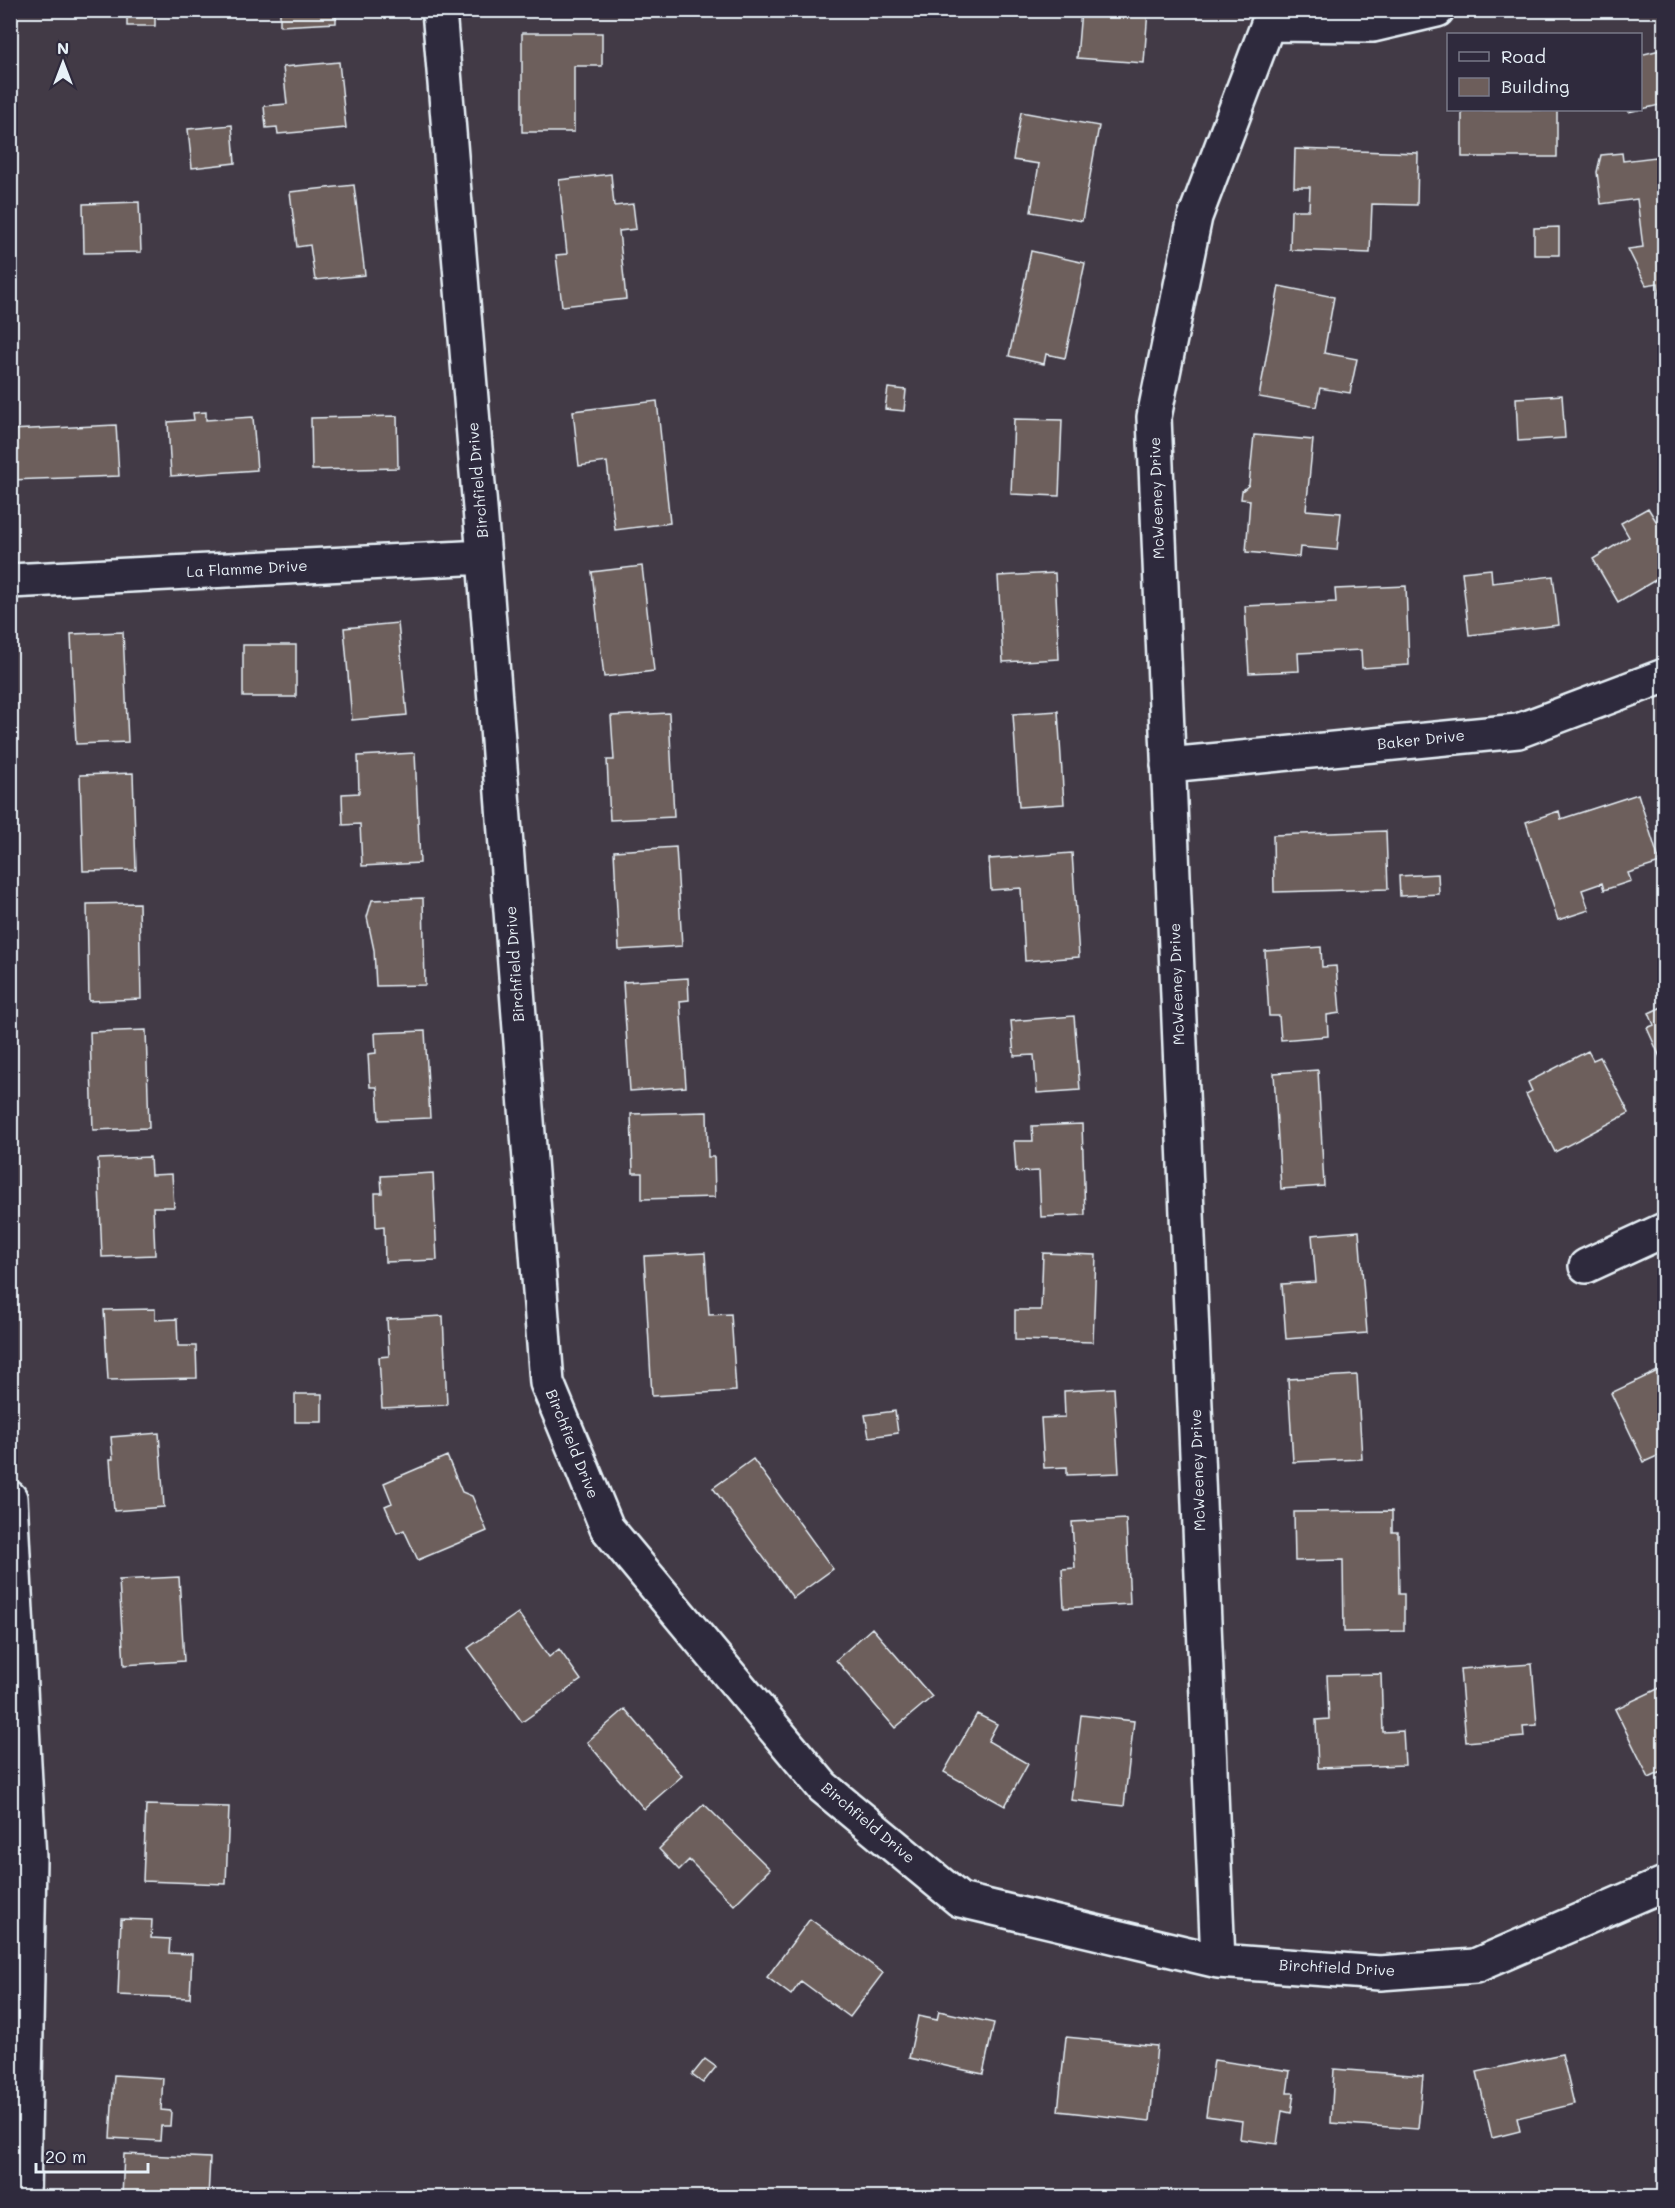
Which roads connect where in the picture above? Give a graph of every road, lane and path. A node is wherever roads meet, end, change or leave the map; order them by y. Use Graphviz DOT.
graph roads {
  1 [pos="439,10"];
  2 [pos="1437,10"];
  3 [pos="1265,17"];
  4 [pos="484,557"];
  5 [pos="10,581"];
  6 [pos="1665,676"];
  7 [pos="1168,765"];
  8 [pos="1665,1230"];
  9 [pos="1586,1266"];
  10 [pos="10,1498"];
  11 [pos="20,1858"];
  12 [pos="1665,1884"];
  13 [pos="1218,1961"];
  14 [pos="23,2198"];
  1 -- 4 [label="street, Birchfield Drive"];
  2 -- 3 [label="street"];
  3 -- 7 [label="street, McWeeney Drive"];
  4 -- 5 [label="street, La Flamme Drive"];
  4 -- 13 [label="street, Birchfield Drive"];
  6 -- 7 [label="street, Baker Drive"];
  7 -- 13 [label="street, McWeeney Drive"];
  8 -- 9 [label="street"];
  10 -- 11 [label="street"];
  11 -- 14 [label="street"];
  12 -- 13 [label="street, Birchfield Drive"];
}
